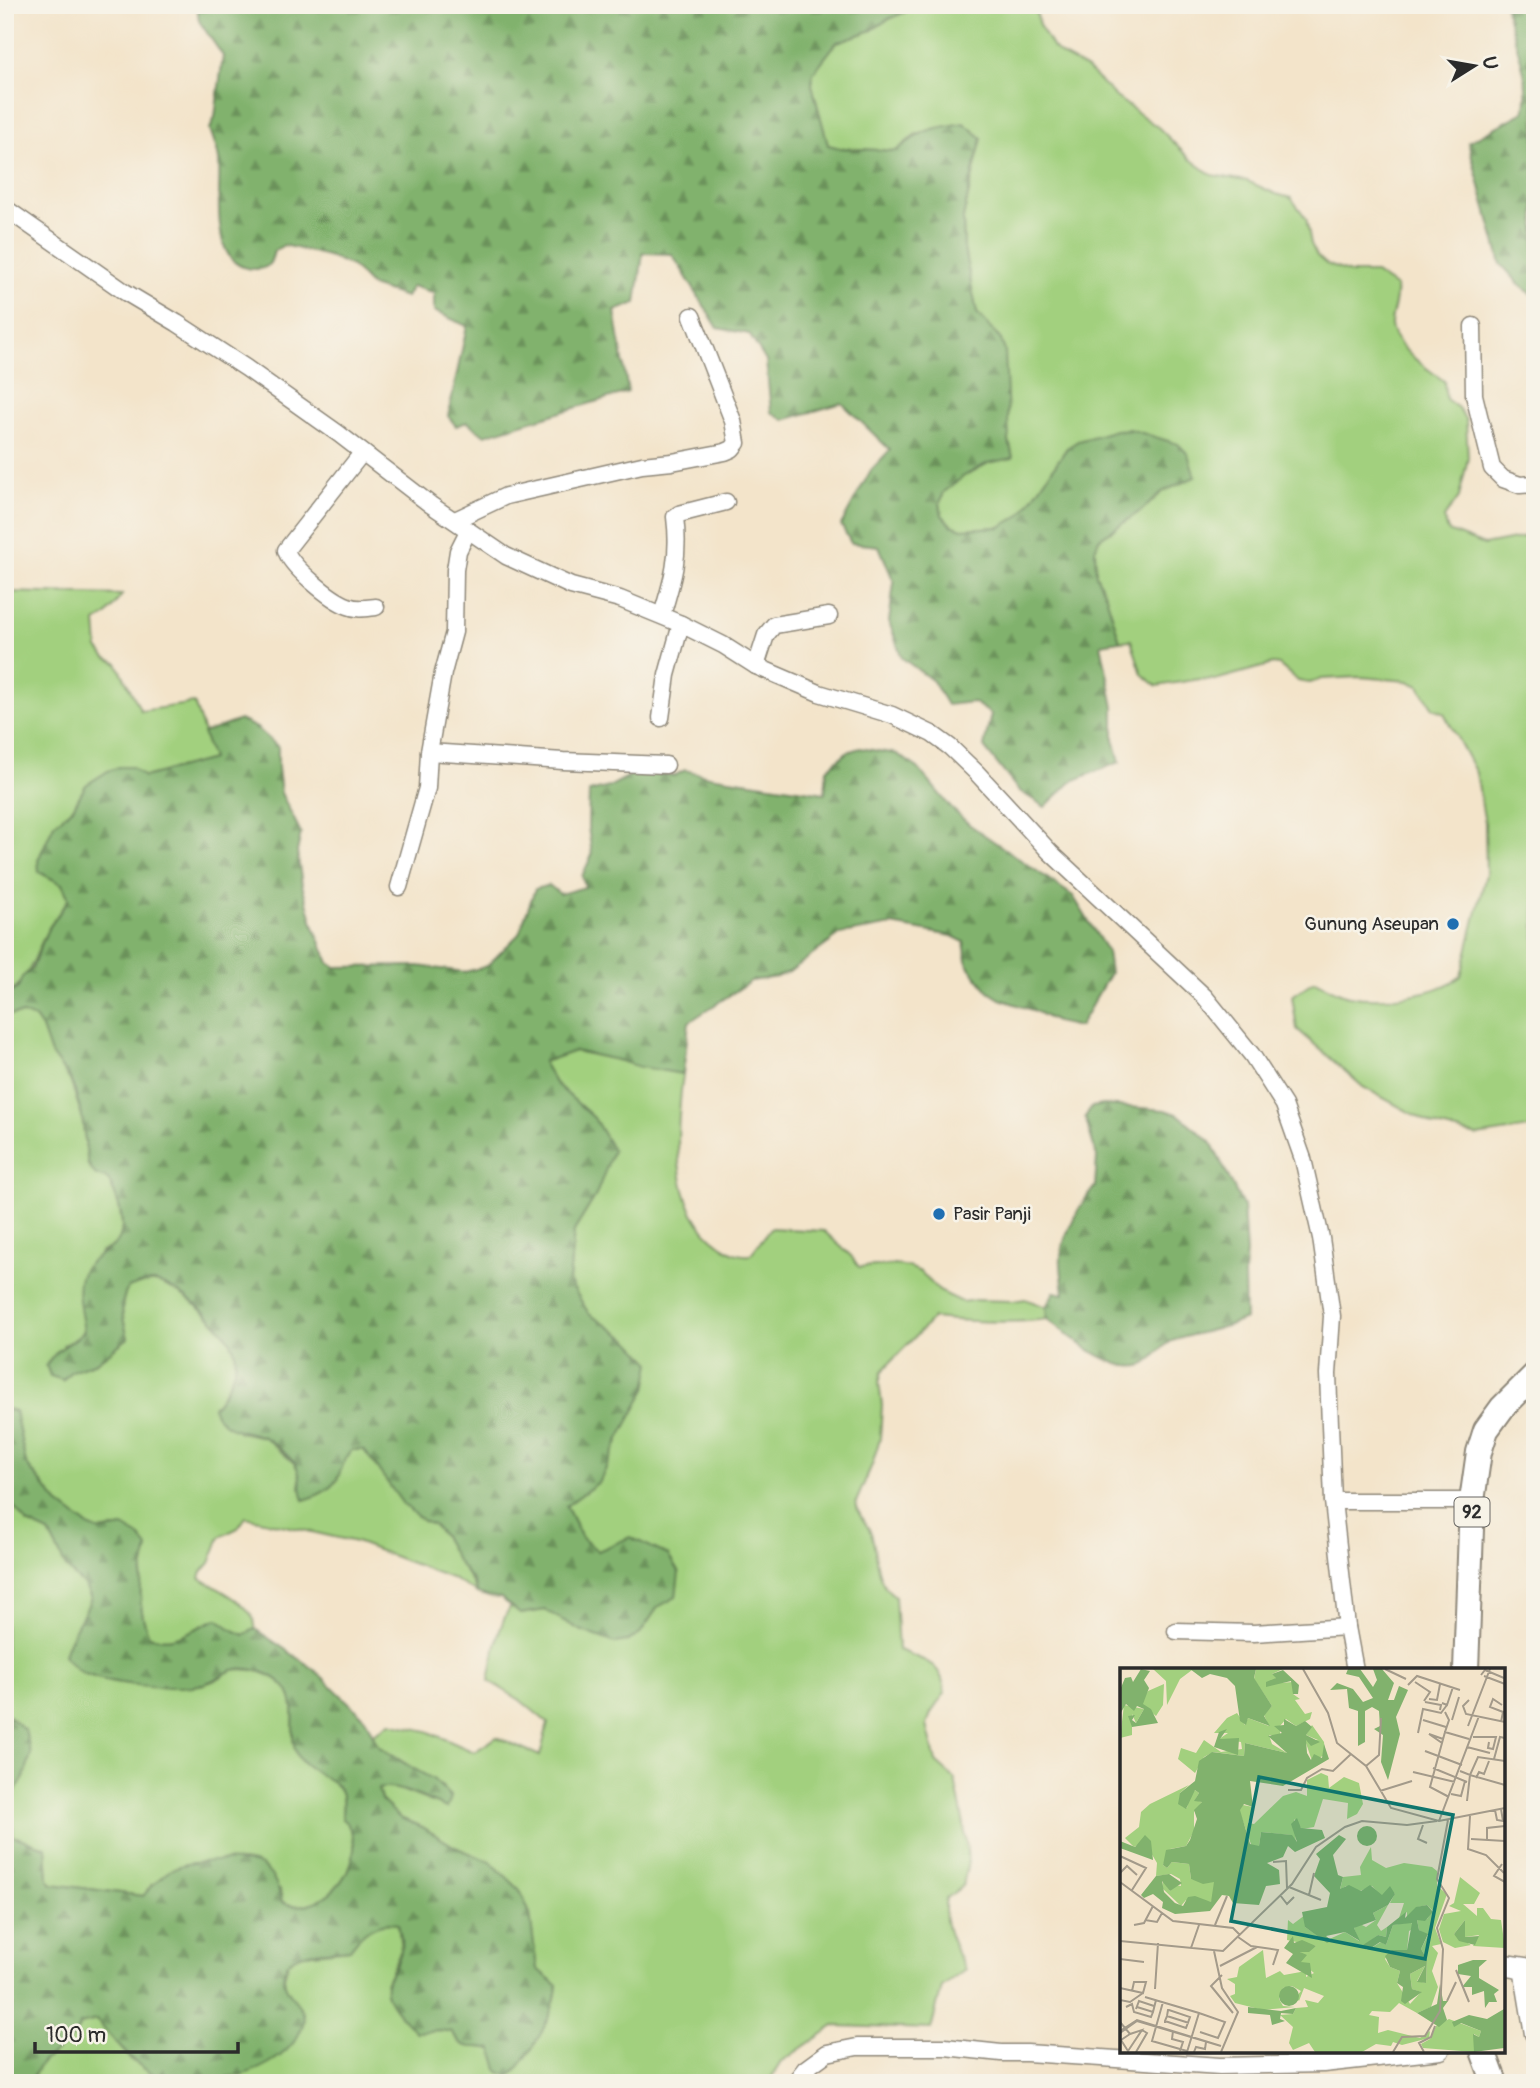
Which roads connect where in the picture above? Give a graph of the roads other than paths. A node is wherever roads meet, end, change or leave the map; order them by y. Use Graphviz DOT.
graph roads {
  1 [pos="5,208"];
  2 [pos="692,316"];
  3 [pos="1473,326"];
  4 [pos="362,453"];
  5 [pos="1535,484"];
  6 [pos="726,502"];
  7 [pos="462,526"];
  8 [pos="376,607"];
  9 [pos="662,615"];
  10 [pos="829,616"];
  11 [pos="681,624"];
  12 [pos="756,666"];
  13 [pos="661,718"];
  14 [pos="429,752"];
  15 [pos="666,765"];
  16 [pos="398,887"];
  17 [pos="1535,1375"];
  18 [pos="1472,1500"];
  19 [pos="1333,1501"];
  20 [pos="1347,1626"];
  21 [pos="1176,1631"];
  22 [pos="1355,1668"];
  23 [pos="1466,1668"];
  24 [pos="1520,1968"];
  25 [pos="1533,2034"];
  26 [pos="1423,2053"];
  27 [pos="1484,2053"];
  28 [pos="794,2083"];
  29 [pos="1495,2083"];
  1 -- 4 [label="street"];
  2 -- 7 [label="street"];
  3 -- 5 [label="street"];
  4 -- 7 [label="street"];
  4 -- 8 [label="street"];
  6 -- 9 [label="street"];
  7 -- 9 [label="street"];
  7 -- 14 [label="street"];
  9 -- 11 [label="street"];
  10 -- 12 [label="street"];
  11 -- 12 [label="street"];
  11 -- 13 [label="street"];
  12 -- 19 [label="street"];
  14 -- 15 [label="street"];
  14 -- 16 [label="street"];
  17 -- 18 [label="main road, 92"];
  18 -- 19 [label="street"];
  18 -- 23 [label="main road, 92"];
  19 -- 20 [label="street"];
  20 -- 21 [label="street"];
  20 -- 22 [label="street"];
  24 -- 25 [label="street"];
  26 -- 28 [label="street"];
  27 -- 29 [label="main road"];
}
